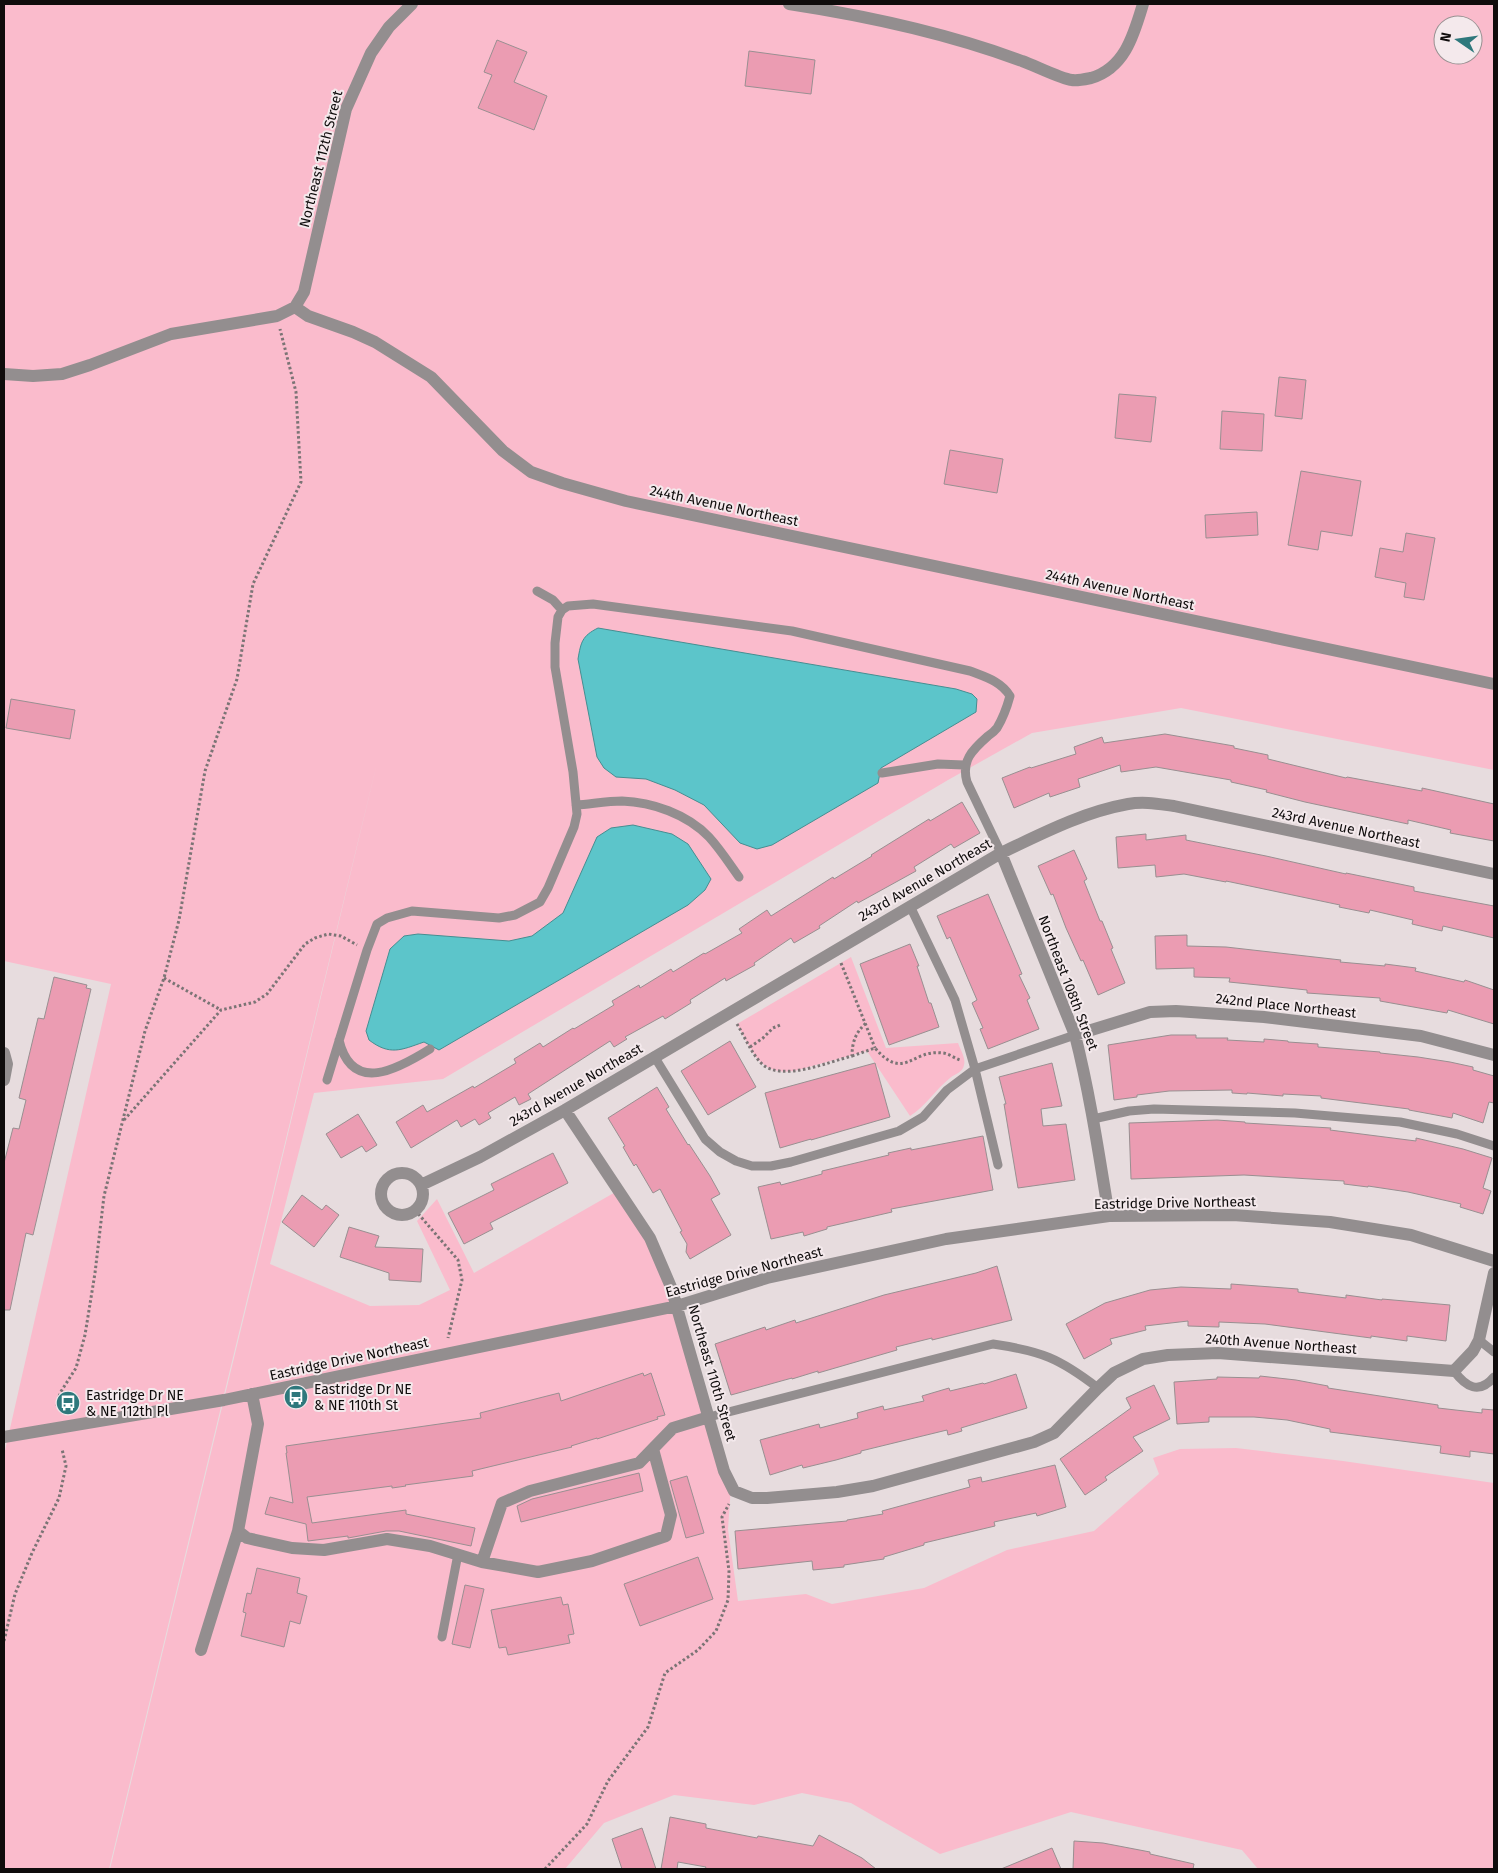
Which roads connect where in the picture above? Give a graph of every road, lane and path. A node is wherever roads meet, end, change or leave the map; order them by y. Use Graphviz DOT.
graph roads {
  1 [pos="412,4"];
  2 [pos="789,4"];
  3 [pos="1143,4"];
  4 [pos="295,306"];
  5 [pos="277,316"];
  6 [pos="4,374"];
  7 [pos="537,591"];
  8 [pos="562,610"];
  9 [pos="1494,684"];
  10 [pos="964,766"];
  11 [pos="882,774"];
  12 [pos="576,805"];
  13 [pos="1001,853"];
  14 [pos="1494,874"];
  15 [pos="739,876"];
  16 [pos="910,906"];
  17 [pos="366,950"];
  18 [pos="841,963"];
  19 [pos="164,978"];
  20 [pos="221,1010"];
  21 [pos="866,1023"];
  22 [pos="737,1024"];
  23 [pos="780,1025"];
  24 [pos="1075,1035"];
  25 [pos="339,1040"];
  26 [pos="750,1046"];
  27 [pos="430,1048"];
  28 [pos="875,1048"];
  29 [pos="4,1053"];
  30 [pos="1494,1054"];
  31 [pos="654,1056"];
  32 [pos="852,1056"];
  33 [pos="964,1063"];
  34 [pos="976,1069"];
  35 [pos="4,1080"];
  36 [pos="327,1080"];
  37 [pos="565,1110"];
  38 [pos="1093,1118"];
  39 [pos="123,1121"];
  40 [pos="1494,1146"];
  41 [pos="998,1165"];
  42 [pos="421,1185"];
  43 [pos="415,1210"];
  44 [pos="1109,1216"];
  45 [pos="1494,1261"];
  46 [pos="1494,1273"];
  47 [pos="677,1306"];
  48 [pos="448,1338"];
  49 [pos="1479,1340"];
  50 [pos="1494,1352"];
  51 [pos="1454,1371"];
  52 [pos="1494,1378"];
  53 [pos="1098,1388"];
  54 [pos="252,1394"];
  55 [pos="57,1406"];
  56 [pos="709,1417"];
  57 [pos="4,1437"];
  58 [pos="62,1449"];
  59 [pos="653,1449"];
  60 [pos="734,1491"];
  61 [pos="729,1504"];
  62 [pos="238,1531"];
  63 [pos="458,1554"];
  64 [pos="482,1562"];
  65 [pos="442,1637"];
  66 [pos="4,1641"];
  67 [pos="201,1650"];
  68 [pos="545,1869"];
  1 -- 4 [label="street, Northeast 112th Street"];
  2 -- 3 [label="street"];
  4 -- 5 [label="street"];
  4 -- 9 [label="street, 244th Avenue Northeast"];
  5 -- 6 [label="street"];
  5 -- 19 [label="path"];
  7 -- 8 [label="lane"];
  8 -- 10 [label="lane"];
  8 -- 12 [label="lane"];
  10 -- 11 [label="lane"];
  10 -- 13 [label="lane"];
  12 -- 15 [label="lane"];
  12 -- 17 [label="lane"];
  13 -- 14 [label="street, 243rd Avenue Northeast"];
  13 -- 16 [label="street, 243rd Avenue Northeast"];
  13 -- 24 [label="street, Northeast 108th Street"];
  16 -- 31 [label="street, 243rd Avenue Northeast"];
  16 -- 34 [label="lane"];
  17 -- 20 [label="path"];
  17 -- 25 [label="lane"];
  18 -- 21 [label="path"];
  19 -- 20 [label="path"];
  19 -- 39 [label="path"];
  20 -- 39 [label="path"];
  21 -- 28 [label="path"];
  21 -- 32 [label="path"];
  22 -- 26 [label="path"];
  23 -- 26 [label="path"];
  24 -- 30 [label="street, 242nd Place Northeast"];
  24 -- 34 [label="lane"];
  24 -- 38 [label="street, Northeast 108th Street"];
  25 -- 27 [label="lane"];
  25 -- 36 [label="lane"];
  26 -- 32 [label="path"];
  28 -- 32 [label="path"];
  28 -- 33 [label="path"];
  29 -- 35 [label="street"];
  31 -- 34 [label="lane"];
  31 -- 37 [label="street, 243rd Avenue Northeast"];
  34 -- 41 [label="lane"];
  37 -- 42 [label="street, 243rd Avenue Northeast"];
  37 -- 47 [label="street, Northeast 110th Street"];
  38 -- 40 [label="lane"];
  38 -- 44 [label="street, Northeast 108th Street"];
  39 -- 55 [label="path"];
  42 -- 43 [label="street"];
  42 -- 43 [label="street"];
  43 -- 48 [label="path"];
  44 -- 45 [label="street, Eastridge Drive Northeast"];
  44 -- 47 [label="street, Eastridge Drive Northeast"];
  46 -- 49 [label="street"];
  47 -- 54 [label="street, Eastridge Drive Northeast"];
  47 -- 56 [label="street, Northeast 110th Street"];
  49 -- 50 [label="lane"];
  49 -- 51 [label="street"];
  51 -- 52 [label="lane"];
  51 -- 53 [label="street, 240th Avenue Northeast"];
  53 -- 56 [label="lane"];
  53 -- 60 [label="street, 240th Avenue Northeast"];
  54 -- 57 [label="street, Eastridge Drive Northeast"];
  54 -- 62 [label="street"];
  56 -- 59 [label="street"];
  56 -- 60 [label="street, Northeast 110th Street"];
  58 -- 66 [label="path"];
  59 -- 64 [label="street"];
  59 -- 64 [label="street"];
  61 -- 68 [label="path"];
  62 -- 63 [label="street"];
  62 -- 67 [label="street"];
  63 -- 64 [label="street"];
  63 -- 65 [label="lane"];
}
